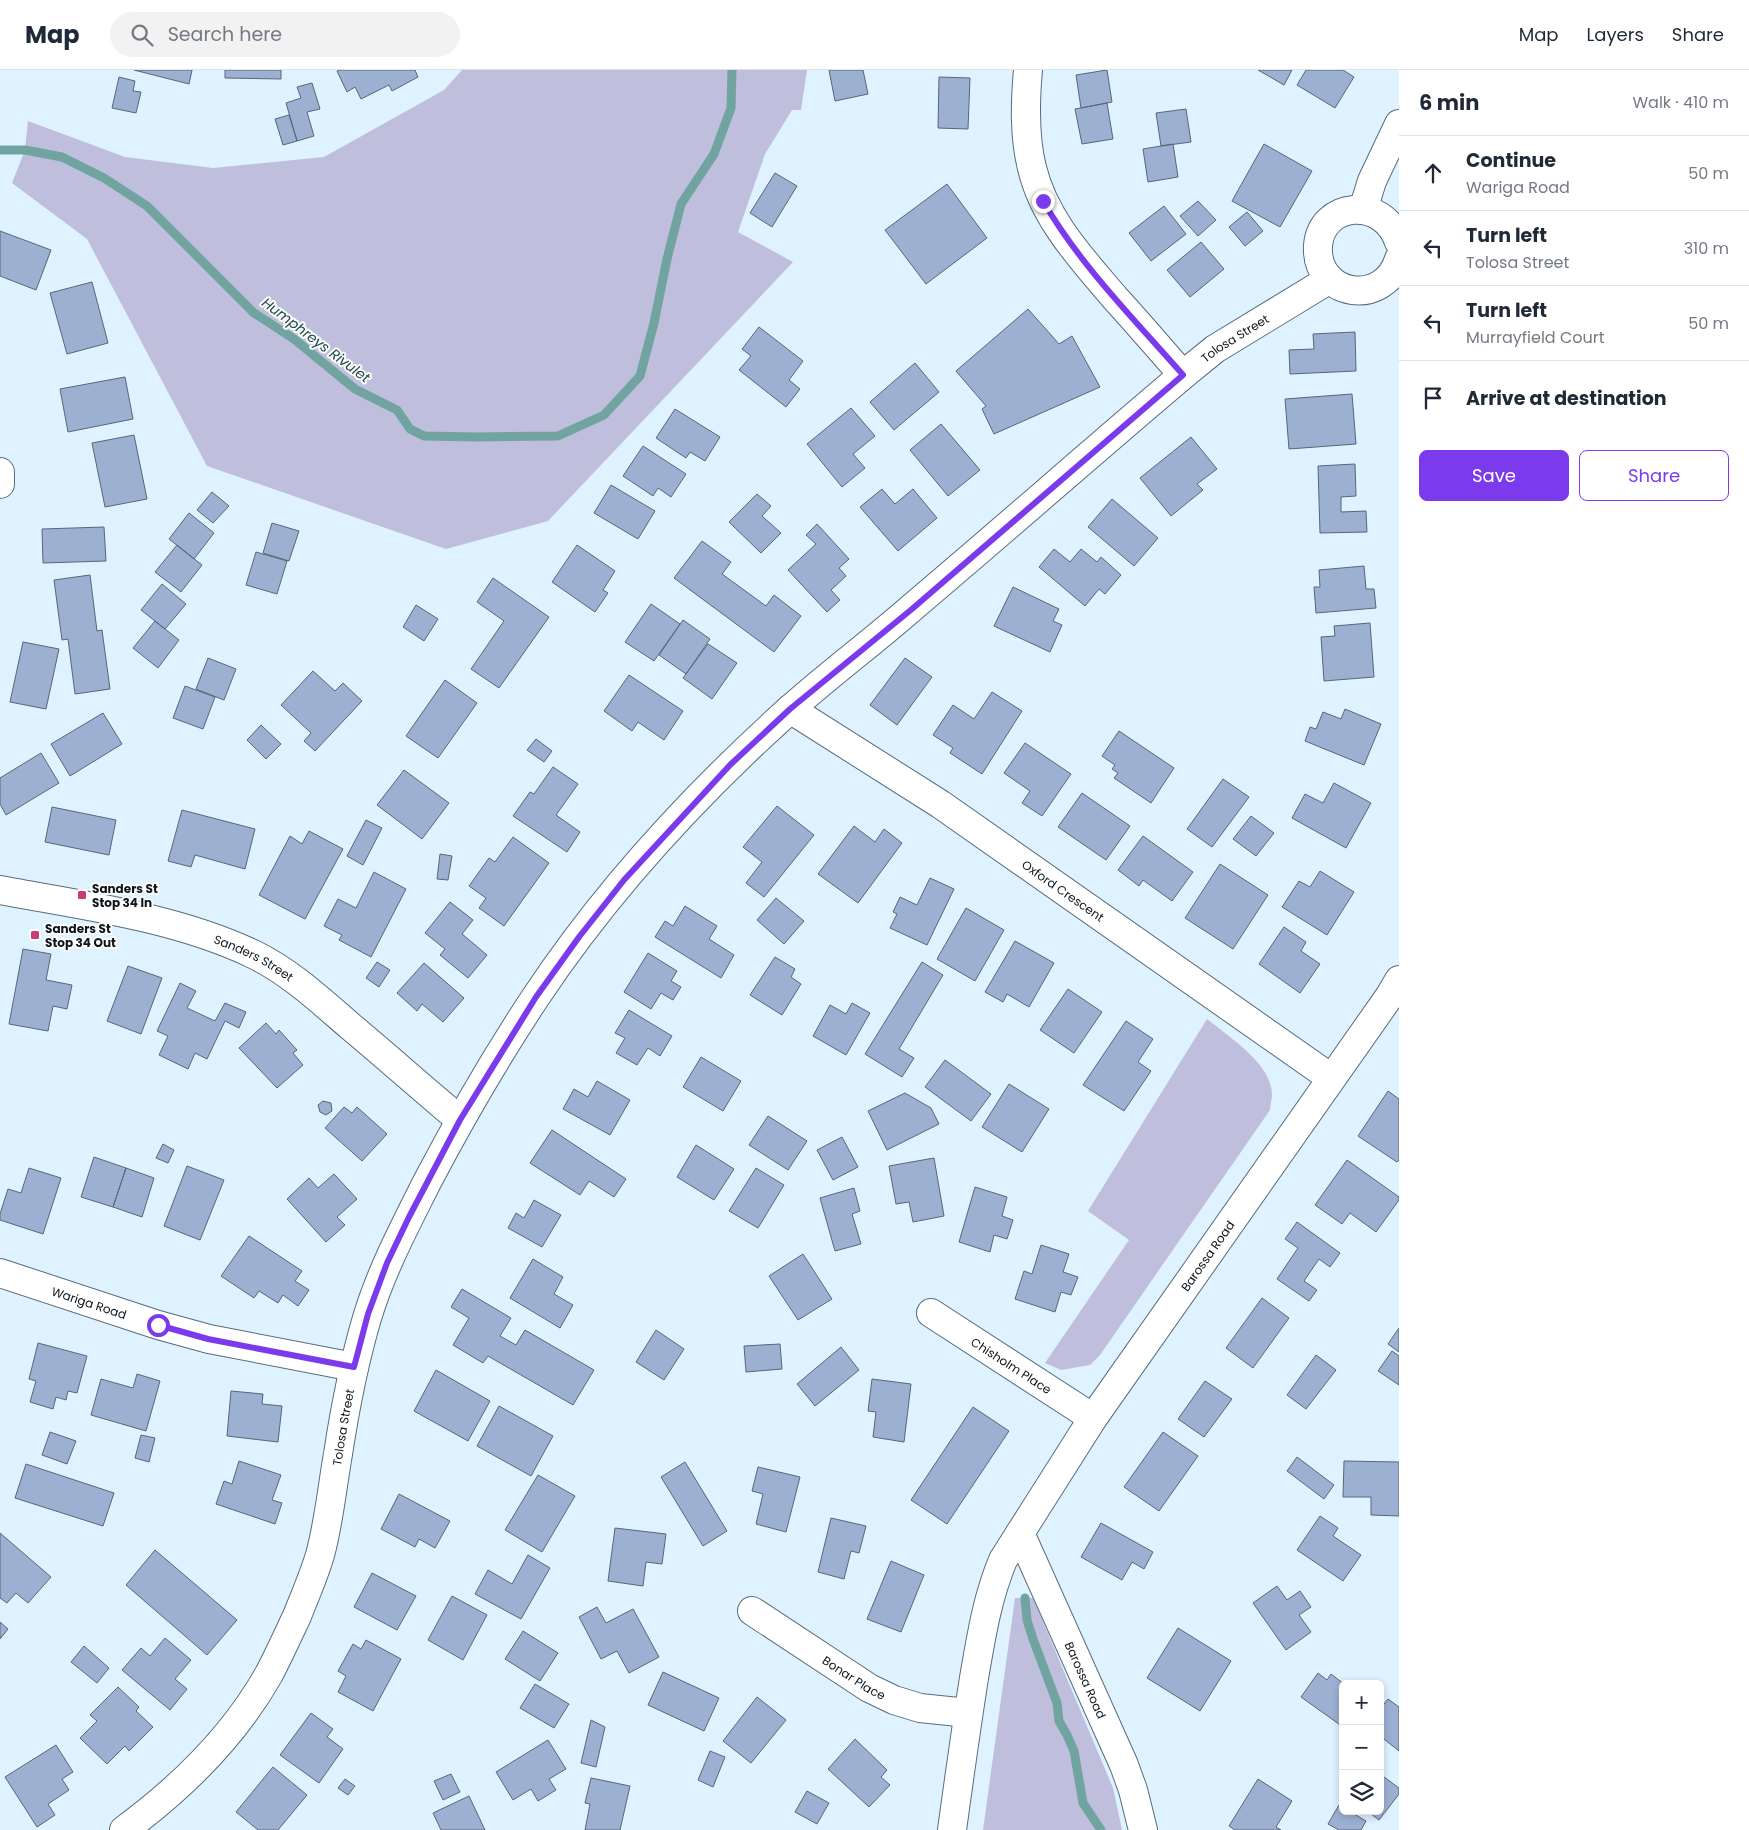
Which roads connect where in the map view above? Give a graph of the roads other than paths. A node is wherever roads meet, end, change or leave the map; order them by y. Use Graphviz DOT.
graph roads {
  1 [pos="1028,70"];
  2 [pos="1399,124"];
  3 [pos="1363,210"];
  4 [pos="1399,242"];
  5 [pos="1395,278"];
  6 [pos="1330,279"];
  7 [pos="1183,375"];
  8 [pos="0,472"];
  9 [pos="0,484"];
  10 [pos="790,709"];
  11 [pos="0,890"];
  12 [pos="1399,980"];
  13 [pos="1332,1078"];
  14 [pos="460,1120"];
  15 [pos="0,1273"];
  16 [pos="930,1313"];
  17 [pos="354,1367"];
  18 [pos="1093,1418"];
  19 [pos="1020,1533"];
  20 [pos="752,1612"];
  21 [pos="968,1713"];
  22 [pos="124,1830"];
  23 [pos="952,1830"];
  24 [pos="1143,1830"];
  1 -- 7 [label="street"];
  2 -- 3 [label="street"];
  3 -- 4 [label="street"];
  3 -- 6 [label="street"];
  5 -- 6 [label="street"];
  6 -- 7 [label="street, Tolosa Street"];
  7 -- 10 [label="street, Tolosa Street"];
  8 -- 9 [label="street"];
  10 -- 13 [label="street, Oxford Crescent"];
  10 -- 14 [label="street, Tolosa Street"];
  11 -- 14 [label="street, Sanders Street"];
  12 -- 13 [label="street, Barossa Road"];
  13 -- 18 [label="street, Barossa Road"];
  14 -- 17 [label="street, Tolosa Street"];
  15 -- 17 [label="street, Wariga Road"];
  16 -- 18 [label="street, Chisholm Place"];
  17 -- 22 [label="street, Tolosa Street"];
  18 -- 19 [label="street, Barossa Road"];
  19 -- 21 [label="street, Barossa Road"];
  19 -- 24 [label="street, Barossa Road"];
  20 -- 21 [label="street, Bonar Place"];
  21 -- 23 [label="street, Barossa Road"];
}
